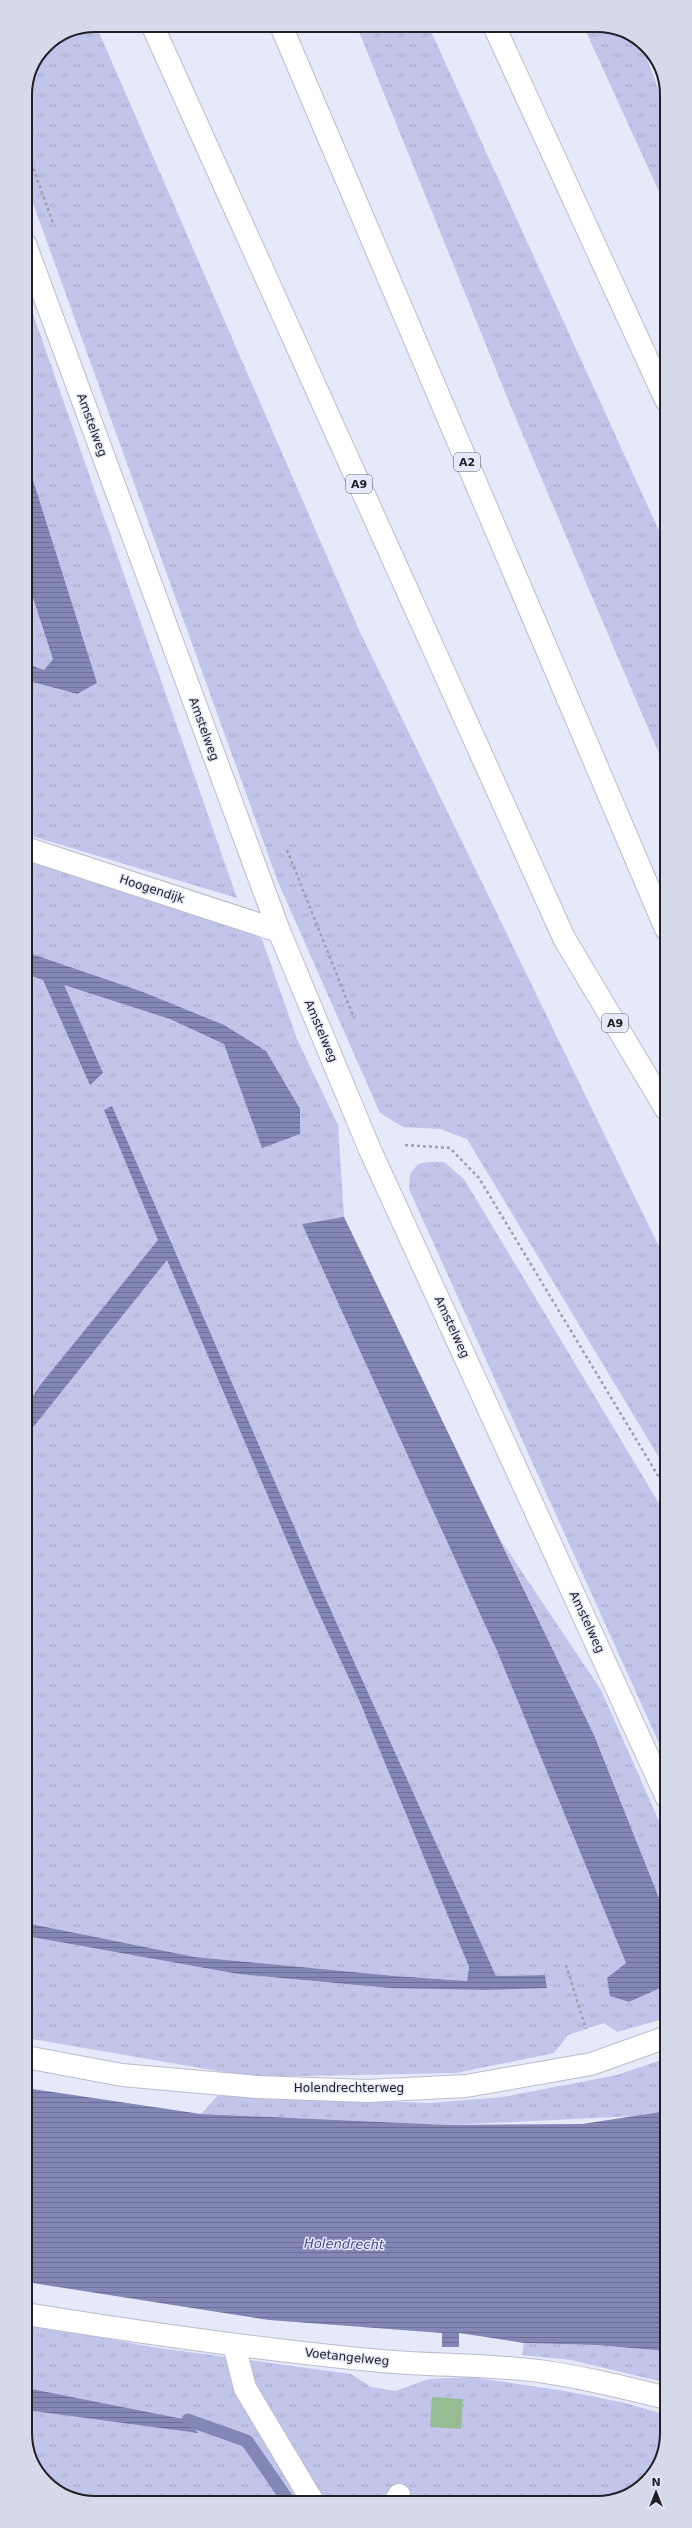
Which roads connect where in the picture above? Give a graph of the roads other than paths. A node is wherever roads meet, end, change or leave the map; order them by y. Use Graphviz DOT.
graph roads {
  1 [pos="155,32"];
  2 [pos="284,32"];
  3 [pos="497,32"];
  4 [pos="32,263"];
  5 [pos="660,387"];
  6 [pos="32,850"];
  7 [pos="660,915"];
  8 [pos="279,931"];
  9 [pos="660,1099"];
  10 [pos="660,1783"];
  11 [pos="660,2039"];
  12 [pos="32,2059"];
  13 [pos="32,2315"];
  14 [pos="234,2344"];
  15 [pos="660,2396"];
  16 [pos="309,2496"];
  1 -- 9 [label="main road, A9"];
  2 -- 7 [label="main road, A2"];
  3 -- 5 [label="main road"];
  4 -- 8 [label="main road, Amstelweg"];
  6 -- 8 [label="main road, Hoogendijk"];
  8 -- 10 [label="main road, Amstelweg"];
  11 -- 12 [label="main road, Holendrechterweg"];
  13 -- 14 [label="main road, Voetangelweg"];
  14 -- 15 [label="main road, Voetangelweg"];
  14 -- 16 [label="main road"];
}
